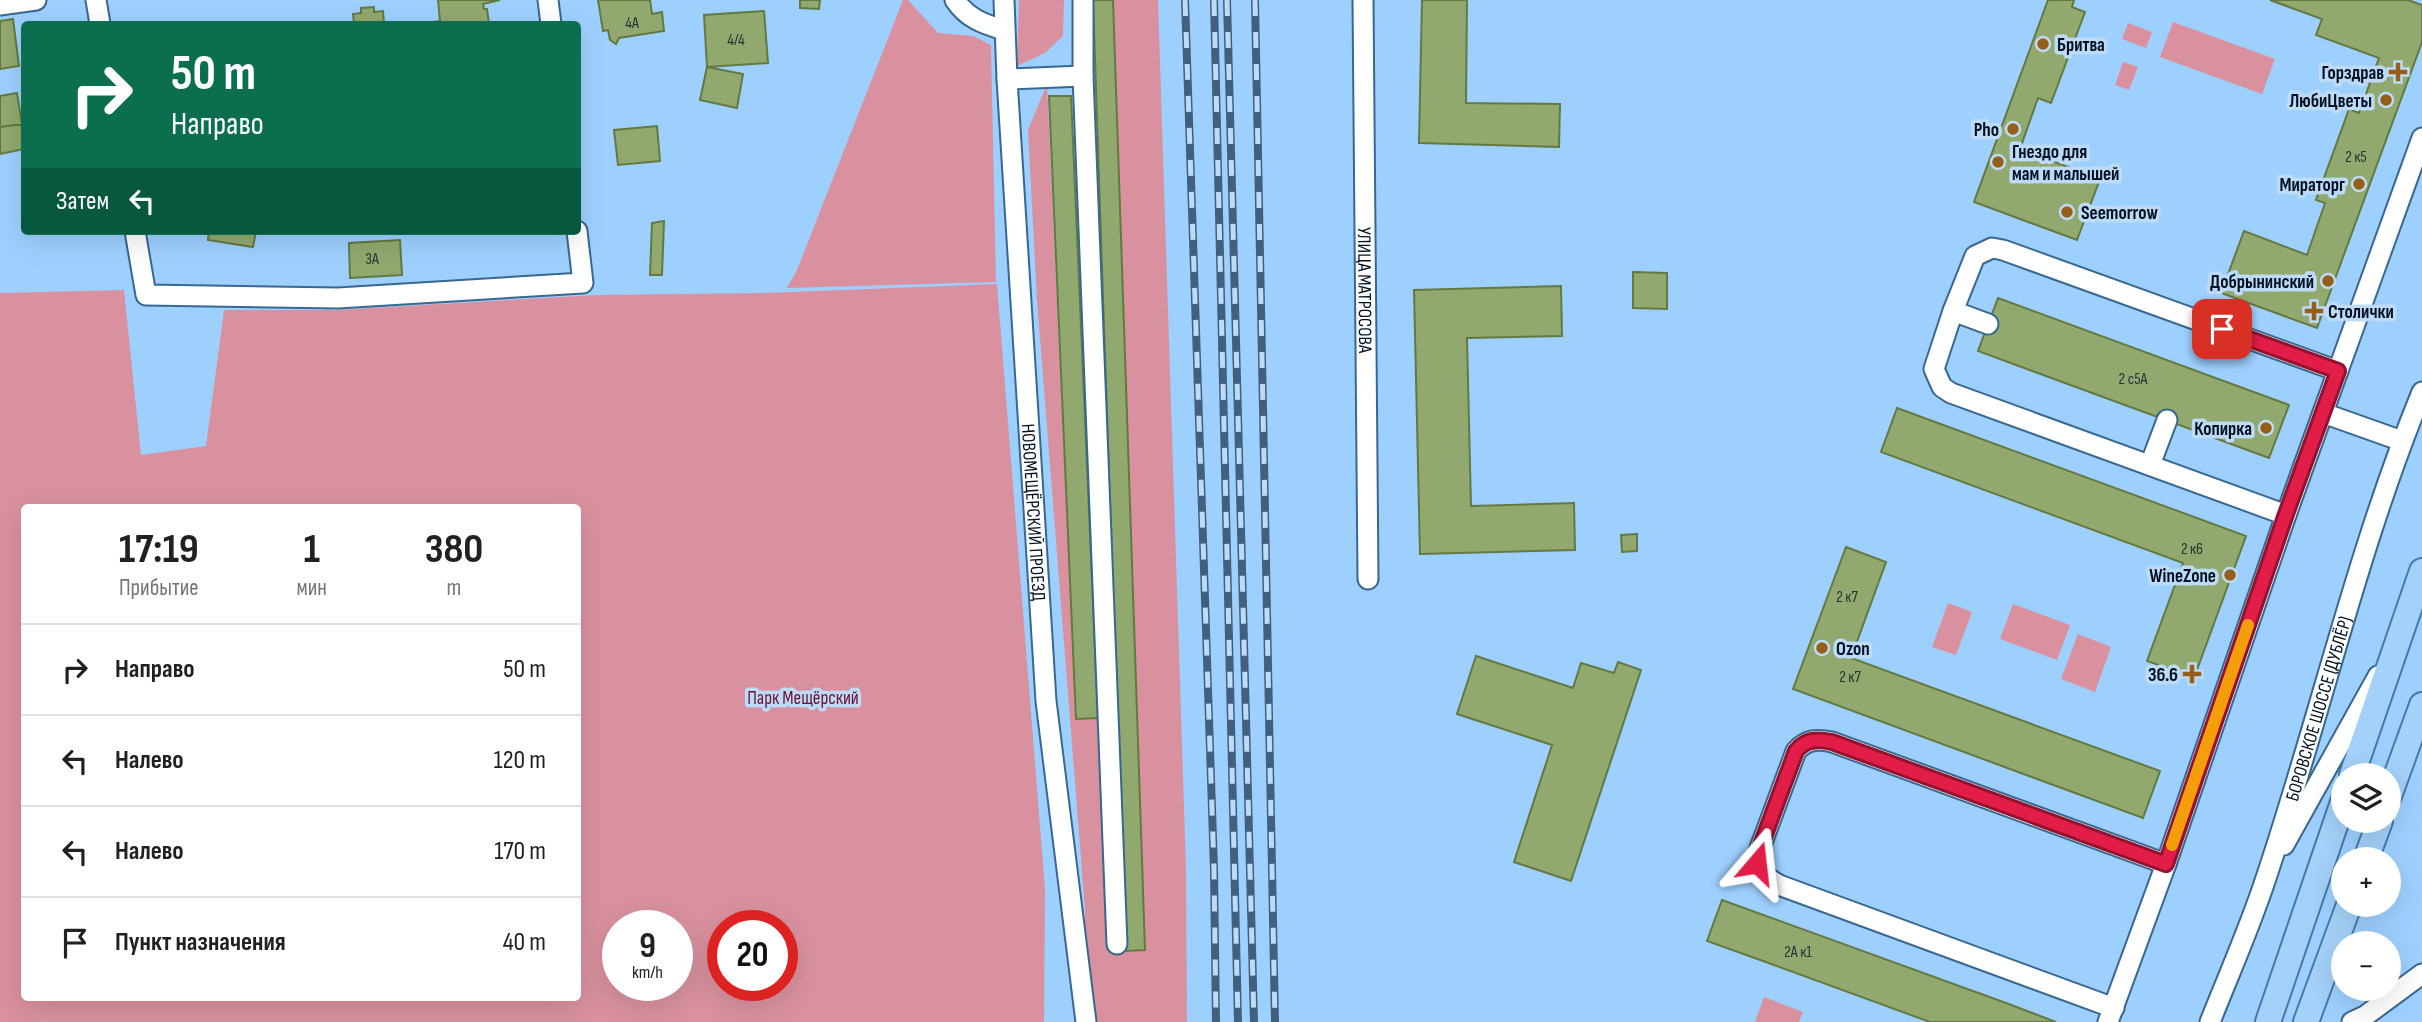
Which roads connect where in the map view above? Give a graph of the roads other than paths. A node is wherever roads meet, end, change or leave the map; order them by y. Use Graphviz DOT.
graph roads {
  1 [pos="36,0"];
  2 [pos="96,0"];
  3 [pos="548,0"];
  4 [pos="955,0"];
  5 [pos="1004,0"];
  6 [pos="1083,0"];
  7 [pos="1363,0"];
  8 [pos="0,5"];
  9 [pos="100,21"];
  10 [pos="551,21"];
  11 [pos="1004,30"];
  12 [pos="1083,76"];
  13 [pos="1007,79"];
  14 [pos="2422,138"];
  15 [pos="136,235"];
  16 [pos="577,235"];
  17 [pos="1953,312"];
  18 [pos="1988,324"];
  19 [pos="2338,371"];
  20 [pos="2422,392"];
  21 [pos="2323,413"];
  22 [pos="2167,420"];
  23 [pos="2402,442"];
  24 [pos="2150,465"];
  25 [pos="2286,514"];
  26 [pos="2422,571"];
  27 [pos="1368,579"];
  28 [pos="2400,635"];
  29 [pos="2422,705"];
  30 [pos="2356,763"];
  31 [pos="2401,763"];
  32 [pos="2332,833"];
  33 [pos="2166,864"];
  34 [pos="2265,879"];
  35 [pos="2345,917"];
  36 [pos="1117,944"];
  37 [pos="2422,974"];
  38 [pos="2111,1015"];
  39 [pos="1086,1022"];
  40 [pos="2210,1022"];
  41 [pos="2268,1022"];
  42 [pos="2306,1022"];
  43 [pos="2352,1022"];
  1 -- 8 [label="street"];
  2 -- 9 [label="street"];
  3 -- 10 [label="street"];
  4 -- 11 [label="street"];
  5 -- 11 [label="street, НОВОМЕЩЁРСКИЙ ПРОЕЗД"];
  6 -- 12 [label="street"];
  7 -- 27 [label="street, УЛИЦА МАТРОСОВА"];
  11 -- 13 [label="street, НОВОМЕЩЁРСКИЙ ПРОЕЗД"];
  12 -- 13 [label="street"];
  12 -- 36 [label="street"];
  13 -- 39 [label="street, НОВОМЕЩЁРСКИЙ ПРОЕЗД"];
  14 -- 19 [label="street"];
  15 -- 16 [label="street"];
  17 -- 18 [label="street"];
  17 -- 19 [label="street"];
  17 -- 24 [label="street"];
  19 -- 21 [label="street"];
  20 -- 23 [label="street, БОРОВСКОЕ ШОССЕ (ДУБЛЁР)"];
  21 -- 23 [label="street"];
  21 -- 25 [label="street"];
  22 -- 24 [label="street"];
  23 -- 34 [label="street, БОРОВСКОЕ ШОССЕ (ДУБЛЁР)"];
  24 -- 25 [label="street"];
  25 -- 33 [label="street"];
  26 -- 28 [label="main road"];
  28 -- 30 [label="main road"];
  28 -- 34 [label="street"];
  29 -- 31 [label="main road"];
  32 -- 41 [label="main road"];
  33 -- 38 [label="street"];
  33 -- 38 [label="street"];
  34 -- 40 [label="street, БОРОВСКОЕ ШОССЕ (ДУБЛЁР)"];
  35 -- 42 [label="main road"];
  37 -- 43 [label="street"];
}
